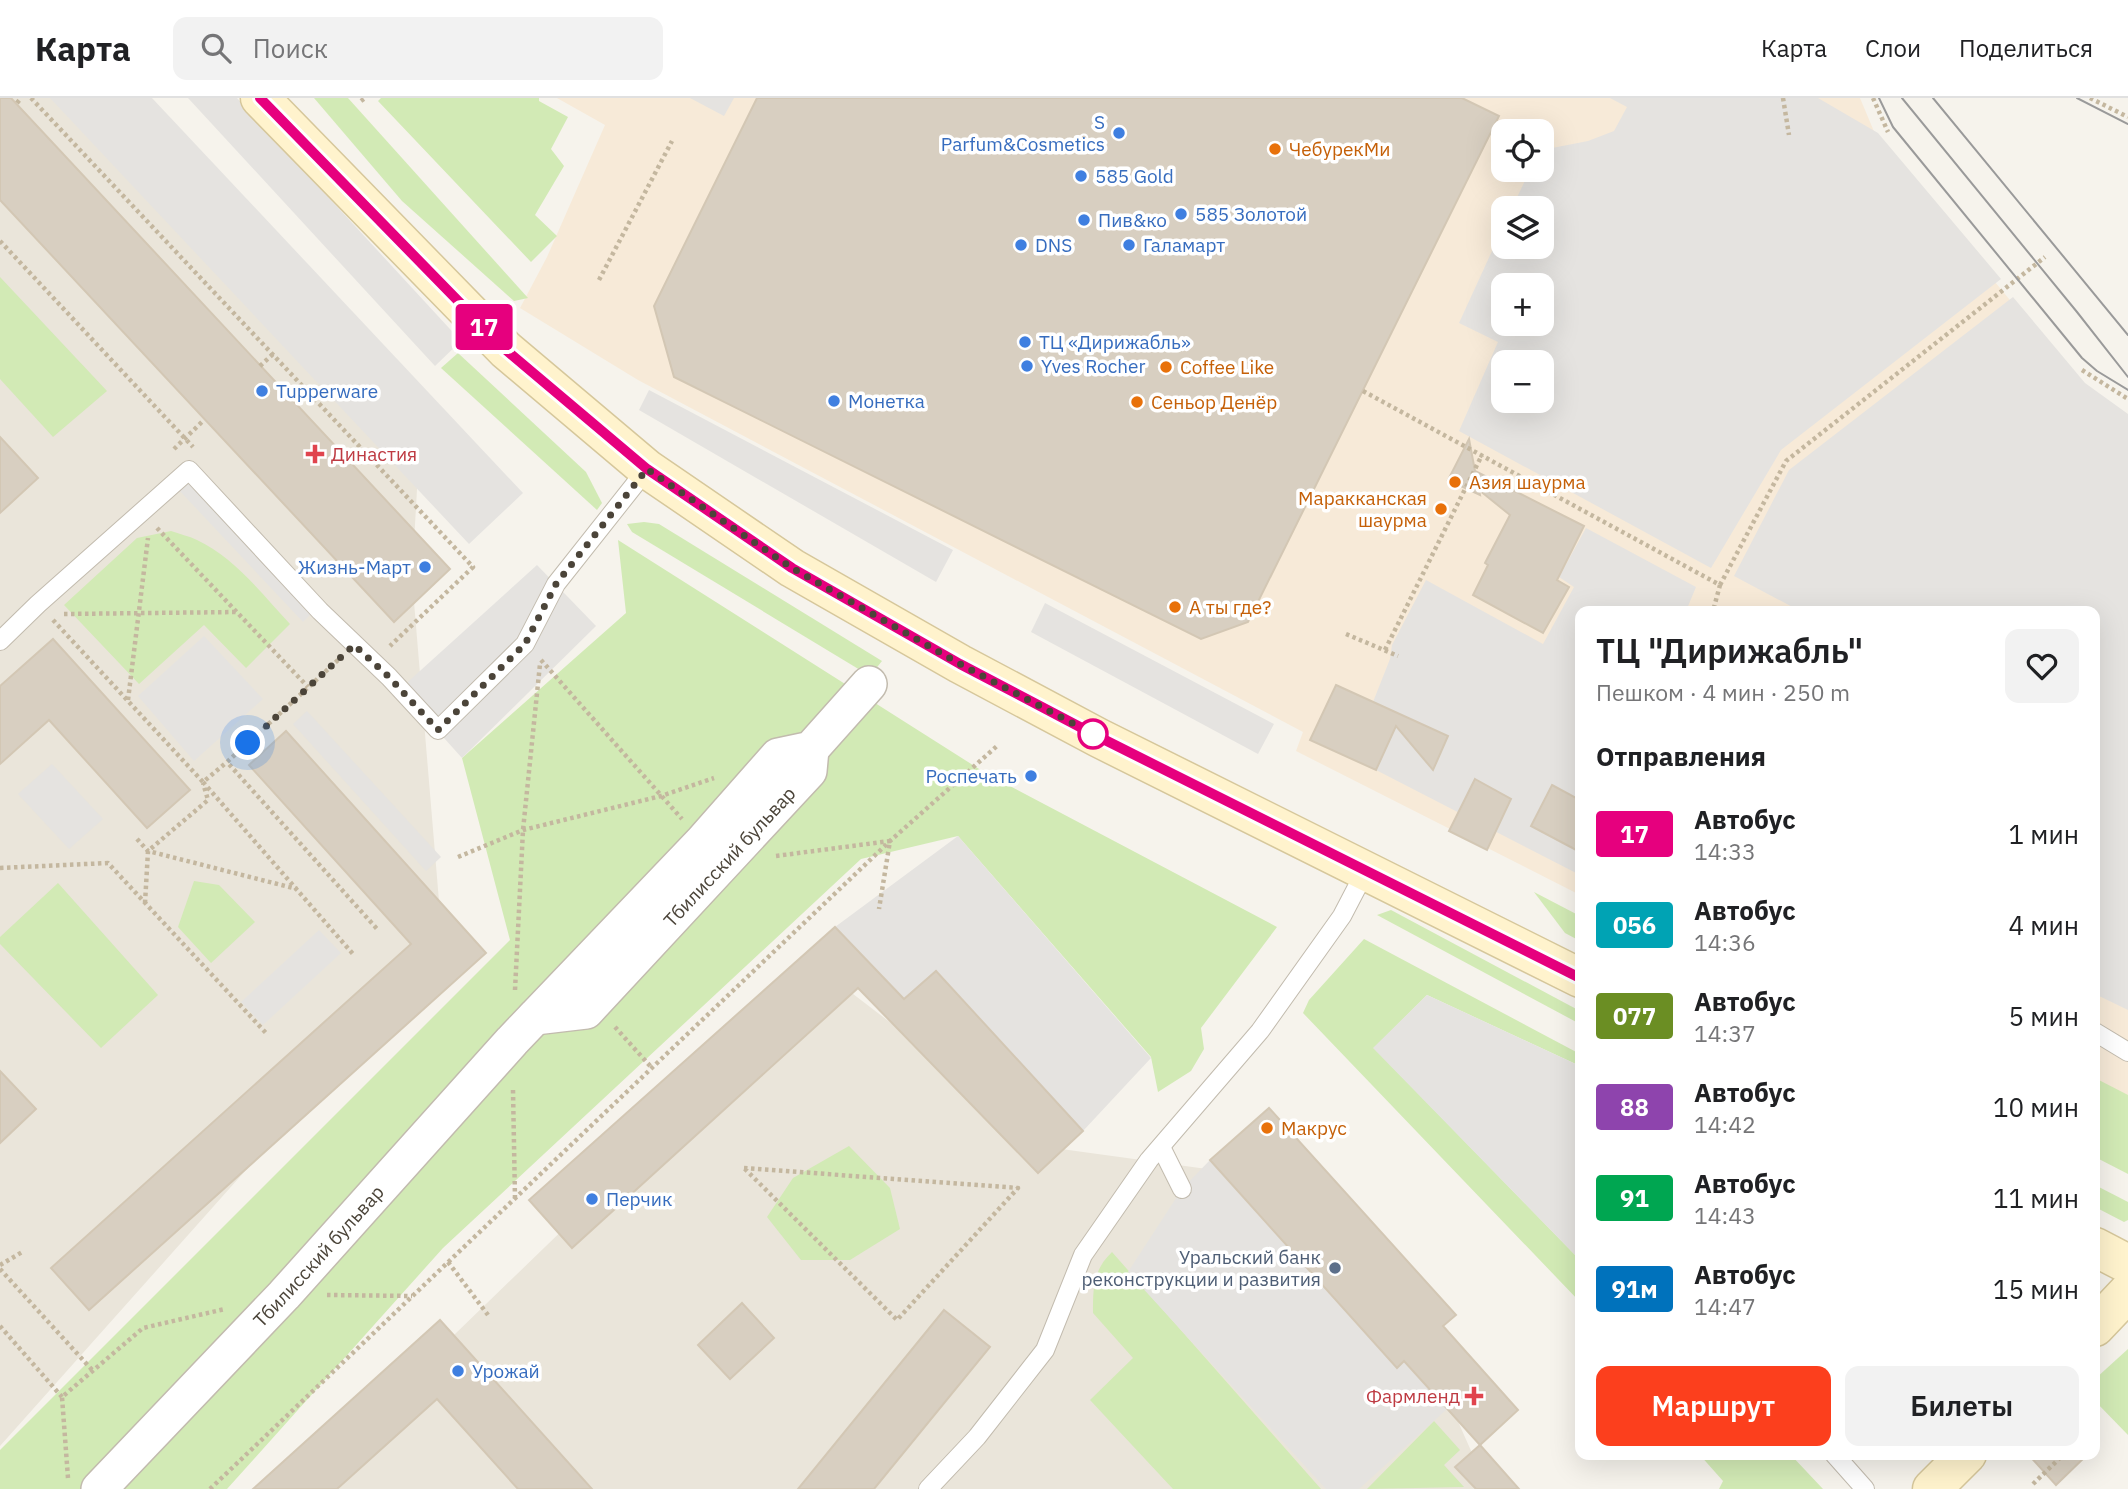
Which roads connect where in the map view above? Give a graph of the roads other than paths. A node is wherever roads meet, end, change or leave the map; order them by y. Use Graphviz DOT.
graph roads {
  1 [pos="260,98"];
  2 [pos="647,469"];
  3 [pos="0,641"];
  4 [pos="869,684"];
  5 [pos="713,852"];
  6 [pos="1366,870"];
  7 [pos="1575,975"];
  8 [pos="524,1029"];
  9 [pos="2100,1035"];
  10 [pos="2128,1052"];
  11 [pos="1161,1147"];
  12 [pos="1182,1189"];
  13 [pos="2100,1250"];
  14 [pos="2128,1264"];
  15 [pos="2128,1292"];
  16 [pos="2100,1323"];
  17 [pos="1841,1460"];
  18 [pos="1961,1460"];
  19 [pos="99,1489"];
  20 [pos="928,1489"];
  21 [pos="1865,1489"];
  22 [pos="1932,1489"];
  1 -- 2 [label="street"];
  2 -- 3 [label="lane"];
  2 -- 6 [label="street"];
  4 -- 5 [label="street, Тбилисский бульвар"];
  5 -- 8 [label="street, Тбилисский бульвар"];
  5 -- 8 [label="street, Тбилисский бульвар"];
  6 -- 7 [label="street"];
  6 -- 11 [label="lane"];
  8 -- 19 [label="street, Тбилисский бульвар"];
  9 -- 10 [label="lane"];
  11 -- 12 [label="lane"];
  11 -- 20 [label="lane"];
  13 -- 14 [label="street"];
  15 -- 16 [label="street"];
  17 -- 21 [label="lane"];
  18 -- 22 [label="street"];
}
